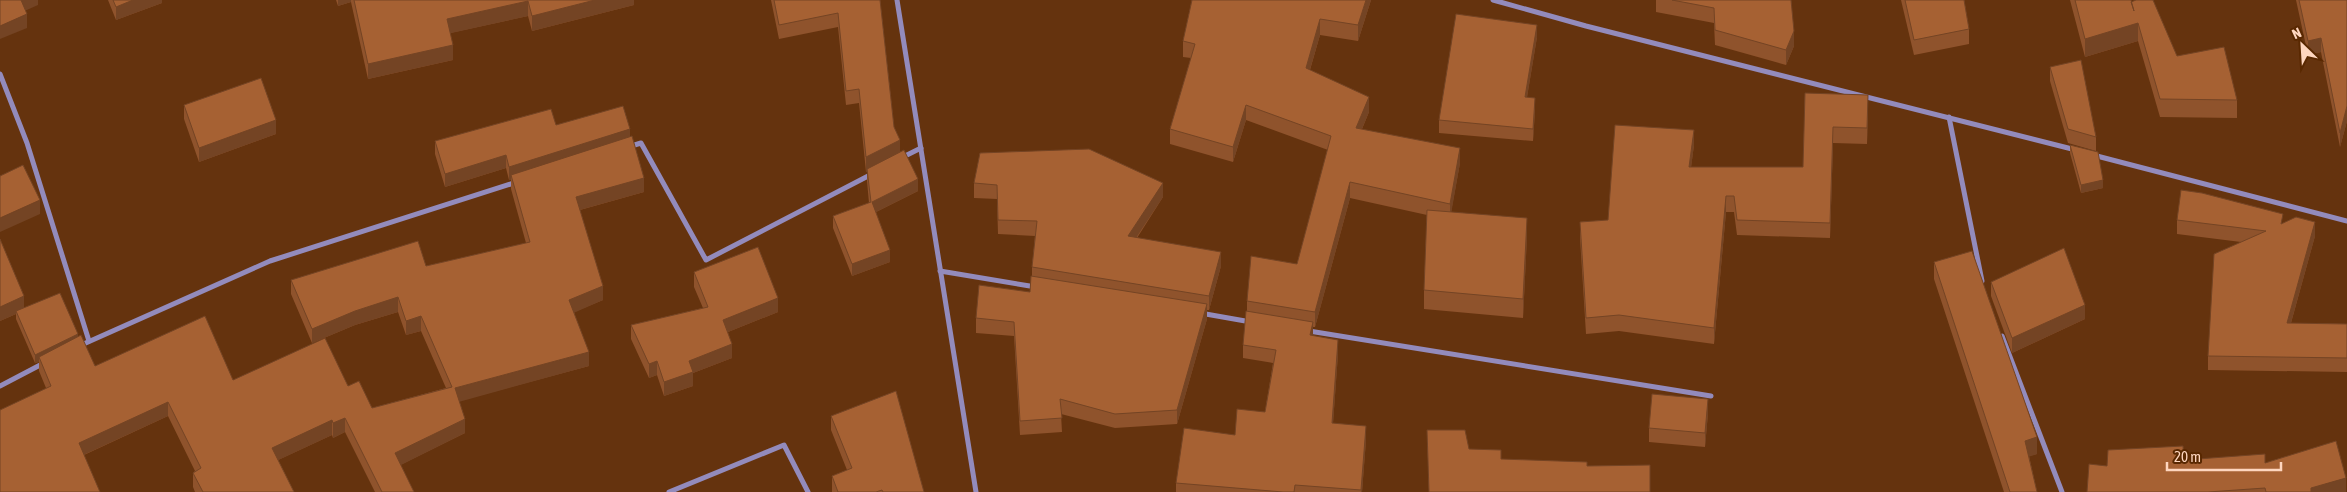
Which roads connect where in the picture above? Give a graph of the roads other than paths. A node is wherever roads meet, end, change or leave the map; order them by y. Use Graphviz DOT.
graph roads {
  1 [pos="897,0"];
  2 [pos="1493,0"];
  3 [pos="0,74"];
  4 [pos="1949,117"];
  5 [pos="921,148"];
  6 [pos="622,149"];
  7 [pos="895,162"];
  8 [pos="878,170"];
  9 [pos="527,179"];
  10 [pos="2347,221"];
  11 [pos="940,271"];
  12 [pos="1048,289"];
  13 [pos="1983,289"];
  14 [pos="1194,312"];
  15 [pos="1262,323"];
  16 [pos="1998,326"];
  17 [pos="1301,330"];
  18 [pos="89,341"];
  19 [pos="71,350"];
  20 [pos="53,359"];
  21 [pos="0,386"];
  22 [pos="1711,396"];
  23 [pos="670,492"];
  24 [pos="808,492"];
  25 [pos="976,492"];
  26 [pos="2062,492"];
  1 -- 5 [label="street"];
  2 -- 4 [label="street"];
  3 -- 18 [label="street"];
  4 -- 10 [label="street"];
  4 -- 13 [label="street"];
  5 -- 7 [label="street"];
  5 -- 11 [label="street"];
  6 -- 8 [label="street"];
  9 -- 18 [label="street"];
  11 -- 12 [label="street"];
  11 -- 25 [label="street"];
  14 -- 15 [label="street"];
  16 -- 26 [label="street"];
  17 -- 22 [label="street"];
  18 -- 19 [label="street"];
  20 -- 21 [label="street"];
  23 -- 24 [label="street"];
}
